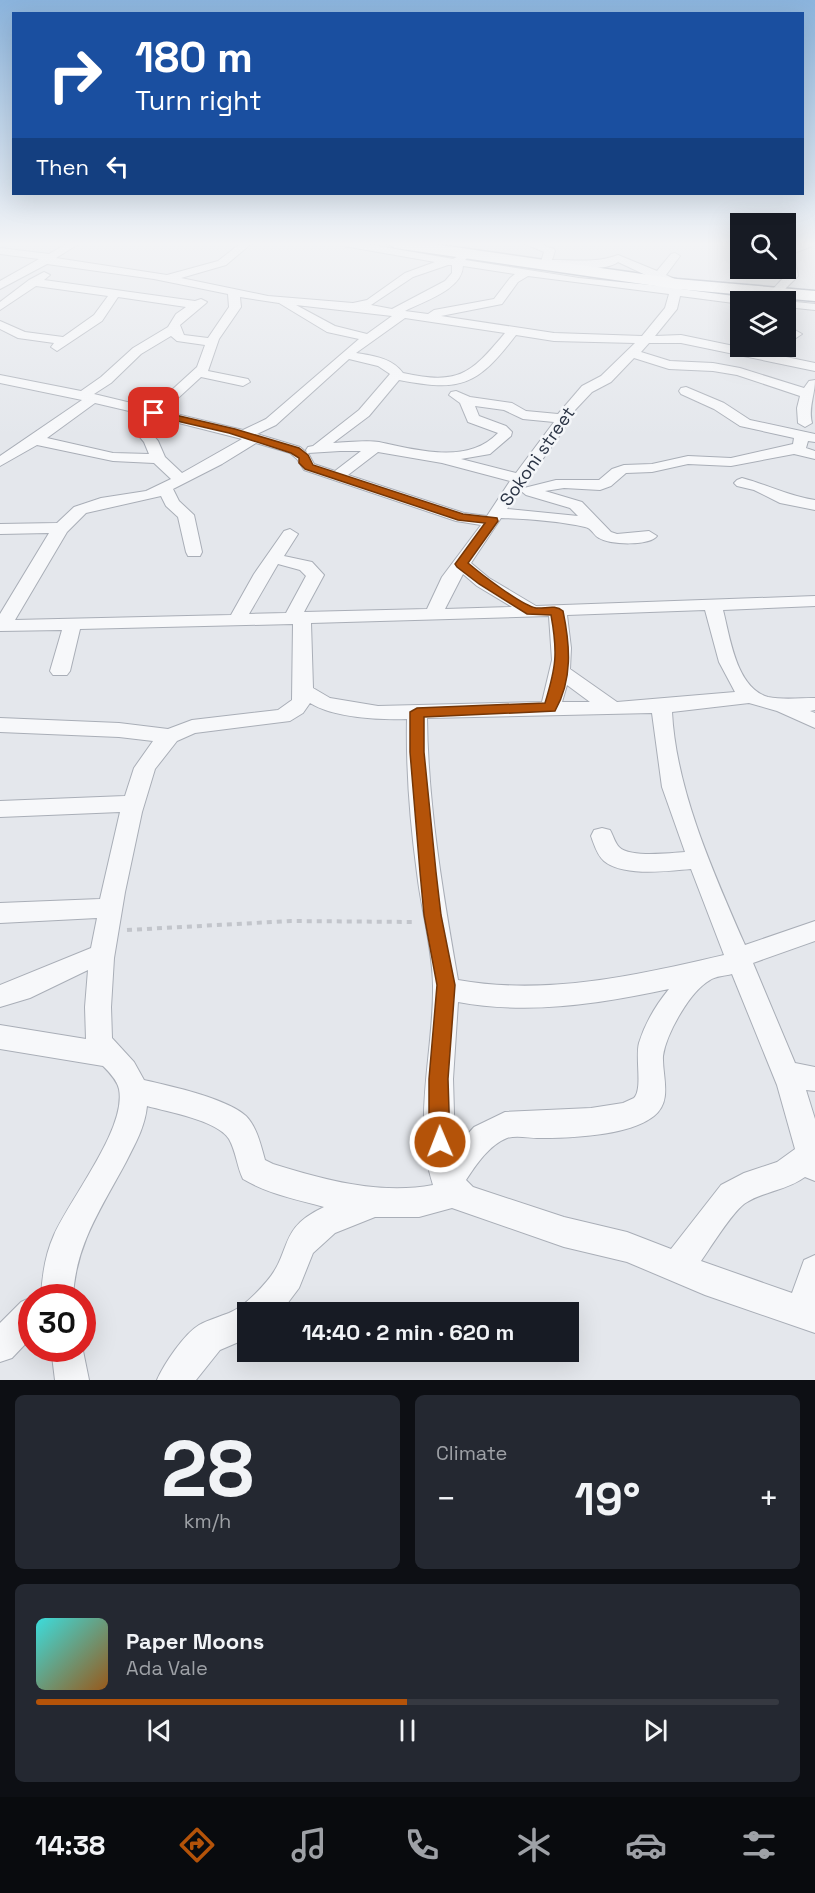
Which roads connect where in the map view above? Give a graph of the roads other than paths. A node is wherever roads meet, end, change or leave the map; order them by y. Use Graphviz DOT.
graph roads {
  1 [pos="106,307"];
  2 [pos="194,307"];
  3 [pos="229,307"];
  4 [pos="292,307"];
  5 [pos="365,307"];
  6 [pos="404,307"];
  7 [pos="460,307"];
  8 [pos="671,307"];
  9 [pos="395,312"];
  10 [pos="426,317"];
  11 [pos="655,327"];
  12 [pos="3,328"];
  13 [pos="174,329"];
  14 [pos="514,330"];
  15 [pos="364,337"];
  16 [pos="575,339"];
  17 [pos="645,339"];
  18 [pos="686,340"];
  19 [pos="212,342"];
  20 [pos="718,347"];
  21 [pos="633,353"];
  22 [pos="348,355"];
  23 [pos="700,367"];
  24 [pos="815,367"];
  25 [pos="199,373"];
  26 [pos="396,376"];
  27 [pos="0,379"];
  28 [pos="243,382"];
  29 [pos="454,382"];
  30 [pos="811,388"];
  31 [pos="686,391"];
  32 [pos="88,397"];
  33 [pos="466,401"];
  34 [pos="153,413"];
  35 [pos="562,419"];
  36 [pos="806,431"];
  37 [pos="248,436"];
  38 [pos="34,440"];
  39 [pos="377,446"];
  40 [pos="794,450"];
  41 [pos="308,453"];
  42 [pos="815,455"];
  43 [pos="439,457"];
  44 [pos="158,459"];
  45 [pos="0,462"];
  46 [pos="355,463"];
  47 [pos="337,476"];
  48 [pos="181,480"];
  49 [pos="742,483"];
  50 [pos="521,486"];
  51 [pos="167,493"];
  52 [pos="815,505"];
  53 [pos="115,514"];
  54 [pos="495,517"];
  55 [pos="591,523"];
  56 [pos="61,528"];
  57 [pos="0,529"];
  58 [pos="290,534"];
  59 [pos="649,536"];
  60 [pos="194,552"];
  61 [pos="273,558"];
  62 [pos="461,564"];
  63 [pos="815,601"];
  64 [pos="713,605"];
  65 [pos="532,611"];
  66 [pos="557,611"];
  67 [pos="434,614"];
  68 [pos="297,617"];
  69 [pos="238,618"];
  70 [pos="73,623"];
  71 [pos="1,626"];
  72 [pos="60,671"];
  73 [pos="562,672"];
  74 [pos="303,690"];
  75 [pos="749,696"];
  76 [pos="780,704"];
  77 [pos="815,704"];
  78 [pos="662,706"];
  79 [pos="550,708"];
  80 [pos="349,709"];
  81 [pos="614,709"];
  82 [pos="417,712"];
  83 [pos="284,716"];
  84 [pos="815,721"];
  85 [pos="0,725"];
  86 [pos="170,736"];
  87 [pos="134,804"];
  88 [pos="0,809"];
  89 [pos="602,836"];
  90 [pos="699,861"];
  91 [pos="0,913"];
  92 [pos="107,931"];
  93 [pos="815,931"];
  94 [pos="739,960"];
  95 [pos="702,971"];
  96 [pos="446,989"];
  97 [pos="0,996"];
  98 [pos="0,1037"];
  99 [pos="110,1055"];
  100 [pos="786,1074"];
  101 [pos="815,1079"];
  102 [pos="135,1091"];
  103 [pos="813,1161"];
  104 [pos="452,1187"];
  105 [pos="374,1203"];
  106 [pos="677,1268"];
  107 [pos="815,1271"];
  108 [pos="55,1284"];
  109 [pos="267,1302"];
  110 [pos="808,1314"];
  111 [pos="18,1327"];
  112 [pos="237,1327"];
  113 [pos="0,1346"];
  114 [pos="69,1362"];
  115 [pos="72,1380"];
  116 [pos="174,1380"];
  1 -- 12 [label="street"];
  2 -- 13 [label="street"];
  3 -- 19 [label="street"];
  4 -- 15 [label="street"];
  5 -- 9 [label="street"];
  6 -- 9 [label="street"];
  7 -- 10 [label="street"];
  8 -- 11 [label="street, Sokoni street"];
  9 -- 10 [label="street"];
  9 -- 15 [label="street"];
  10 -- 14 [label="street"];
  11 -- 17 [label="street, Sokoni street"];
  11 -- 18 [label="street"];
  13 -- 19 [label="street"];
  13 -- 32 [label="street"];
  14 -- 16 [label="street"];
  14 -- 29 [label="street"];
  15 -- 22 [label="street"];
  16 -- 17 [label="street"];
  16 -- 21 [label="street"];
  17 -- 18 [label="street"];
  17 -- 21 [label="street, Sokoni street"];
  18 -- 20 [label="street"];
  19 -- 25 [label="street"];
  20 -- 23 [label="street"];
  20 -- 24 [label="street"];
  21 -- 23 [label="street"];
  21 -- 35 [label="street, Sokoni street"];
  22 -- 26 [label="street"];
  22 -- 37 [label="street"];
  23 -- 30 [label="street"];
  25 -- 28 [label="street"];
  25 -- 34 [label="street"];
  26 -- 29 [label="street"];
  26 -- 41 [label="street"];
  27 -- 32 [label="street"];
  29 -- 33 [label="street"];
  30 -- 36 [label="street"];
  31 -- 36 [label="street"];
  32 -- 34 [label="street"];
  32 -- 38 [label="street"];
  33 -- 35 [label="street"];
  33 -- 43 [label="street"];
  34 -- 37 [label="street"];
  34 -- 44 [label="street"];
  35 -- 50 [label="street, Sokoni street"];
  36 -- 40 [label="street"];
  37 -- 41 [label="street"];
  37 -- 48 [label="street"];
  38 -- 44 [label="street"];
  38 -- 45 [label="street"];
  39 -- 41 [label="street"];
  39 -- 43 [label="street"];
  39 -- 46 [label="street"];
  40 -- 42 [label="street"];
  40 -- 50 [label="street"];
  41 -- 46 [label="street"];
  41 -- 47 [label="street"];
  43 -- 50 [label="street"];
  44 -- 48 [label="street"];
  46 -- 47 [label="street"];
  47 -- 54 [label="street"];
  48 -- 51 [label="street"];
  49 -- 52 [label="street"];
  50 -- 54 [label="street, Sokoni street"];
  50 -- 55 [label="street"];
  51 -- 53 [label="street"];
  51 -- 56 [label="street"];
  51 -- 60 [label="street"];
  54 -- 55 [label="street"];
  54 -- 62 [label="street, Sokoni street"];
  55 -- 59 [label="street"];
  56 -- 57 [label="street"];
  56 -- 71 [label="street"];
  58 -- 61 [label="street"];
  61 -- 68 [label="street"];
  61 -- 69 [label="street"];
  62 -- 65 [label="street"];
  62 -- 67 [label="street, Sokoni street"];
  63 -- 64 [label="street"];
  64 -- 66 [label="street"];
  64 -- 75 [label="street"];
  65 -- 66 [label="street"];
  65 -- 67 [label="street"];
  66 -- 73 [label="street"];
  67 -- 68 [label="street"];
  68 -- 69 [label="street"];
  68 -- 74 [label="street"];
  69 -- 70 [label="street"];
  70 -- 71 [label="street"];
  70 -- 72 [label="street"];
  73 -- 79 [label="street"];
  73 -- 81 [label="street"];
  74 -- 80 [label="street"];
  74 -- 83 [label="street"];
  75 -- 76 [label="street"];
  75 -- 78 [label="street"];
  76 -- 77 [label="street"];
  76 -- 84 [label="street"];
  78 -- 81 [label="street"];
  78 -- 90 [label="street"];
  79 -- 81 [label="street"];
  79 -- 82 [label="street"];
  80 -- 82 [label="street"];
  80 -- 83 [label="street"];
  82 -- 96 [label="street"];
  83 -- 86 [label="street"];
  85 -- 86 [label="street"];
  86 -- 87 [label="street"];
  87 -- 88 [label="street"];
  87 -- 92 [label="street"];
  89 -- 90 [label="street"];
  90 -- 94 [label="street"];
  91 -- 92 [label="street"];
  92 -- 97 [label="street"];
  92 -- 99 [label="street"];
  93 -- 94 [label="street"];
  94 -- 95 [label="street"];
  94 -- 100 [label="street"];
  95 -- 96 [label="street"];
  95 -- 104 [label="street"];
  96 -- 104 [label="street"];
  98 -- 99 [label="street"];
  99 -- 102 [label="street"];
  100 -- 101 [label="street"];
  100 -- 103 [label="street"];
  102 -- 105 [label="street"];
  102 -- 108 [label="street"];
  103 -- 106 [label="street"];
  104 -- 105 [label="street"];
  104 -- 106 [label="street"];
  105 -- 109 [label="street"];
  106 -- 110 [label="street"];
  107 -- 110 [label="street"];
  111 -- 113 [label="street"];
  112 -- 116 [label="street"];
  114 -- 115 [label="street"];
}
